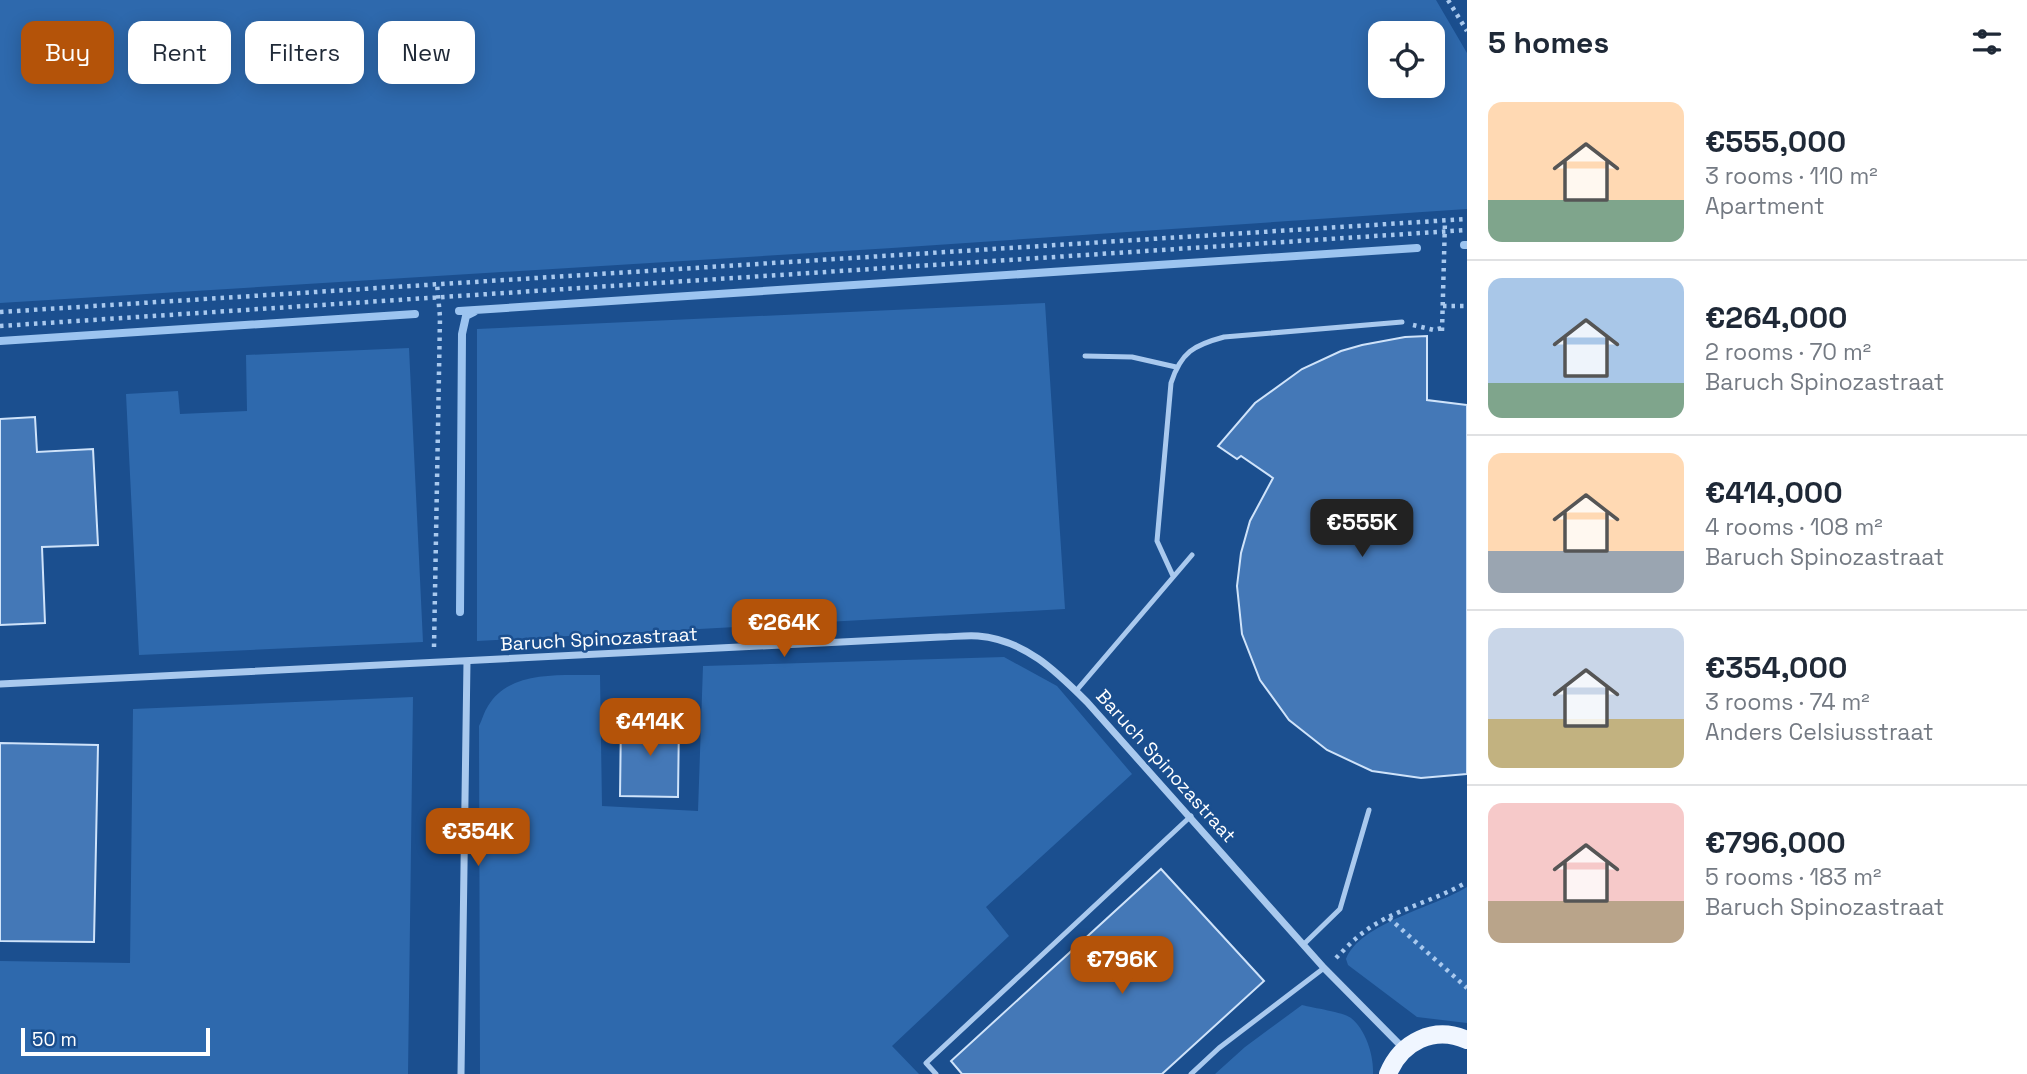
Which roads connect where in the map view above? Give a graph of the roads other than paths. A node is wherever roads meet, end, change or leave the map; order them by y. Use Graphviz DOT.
graph roads {
  1 [pos="1402,322"];
  2 [pos="1085,356"];
  3 [pos="1176,367"];
  4 [pos="1192,555"];
  5 [pos="1174,576"];
  6 [pos="467,661"];
  7 [pos="0,684"];
  8 [pos="1076,691"];
  9 [pos="1369,810"];
  10 [pos="1191,816"];
  11 [pos="1304,944"];
  12 [pos="1324,968"];
  13 [pos="1467,1040"];
  14 [pos="1404,1049"];
  15 [pos="461,1074"];
  16 [pos="936,1074"];
  17 [pos="1191,1074"];
  18 [pos="1388,1074"];
  1 -- 3 [label="lane"];
  2 -- 3 [label="lane"];
  3 -- 5 [label="lane"];
  4 -- 5 [label="lane"];
  5 -- 8 [label="lane"];
  6 -- 7 [label="street, Baruch Spinozastraat"];
  6 -- 8 [label="street, Baruch Spinozastraat"];
  6 -- 15 [label="street"];
  8 -- 10 [label="street, Baruch Spinozastraat"];
  9 -- 11 [label="lane"];
  10 -- 11 [label="street, Baruch Spinozastraat"];
  10 -- 16 [label="lane"];
  11 -- 12 [label="street, Baruch Spinozastraat"];
  12 -- 14 [label="street, Baruch Spinozastraat"];
  12 -- 17 [label="lane"];
  13 -- 14 [label="main road"];
  14 -- 18 [label="main road"];
}
